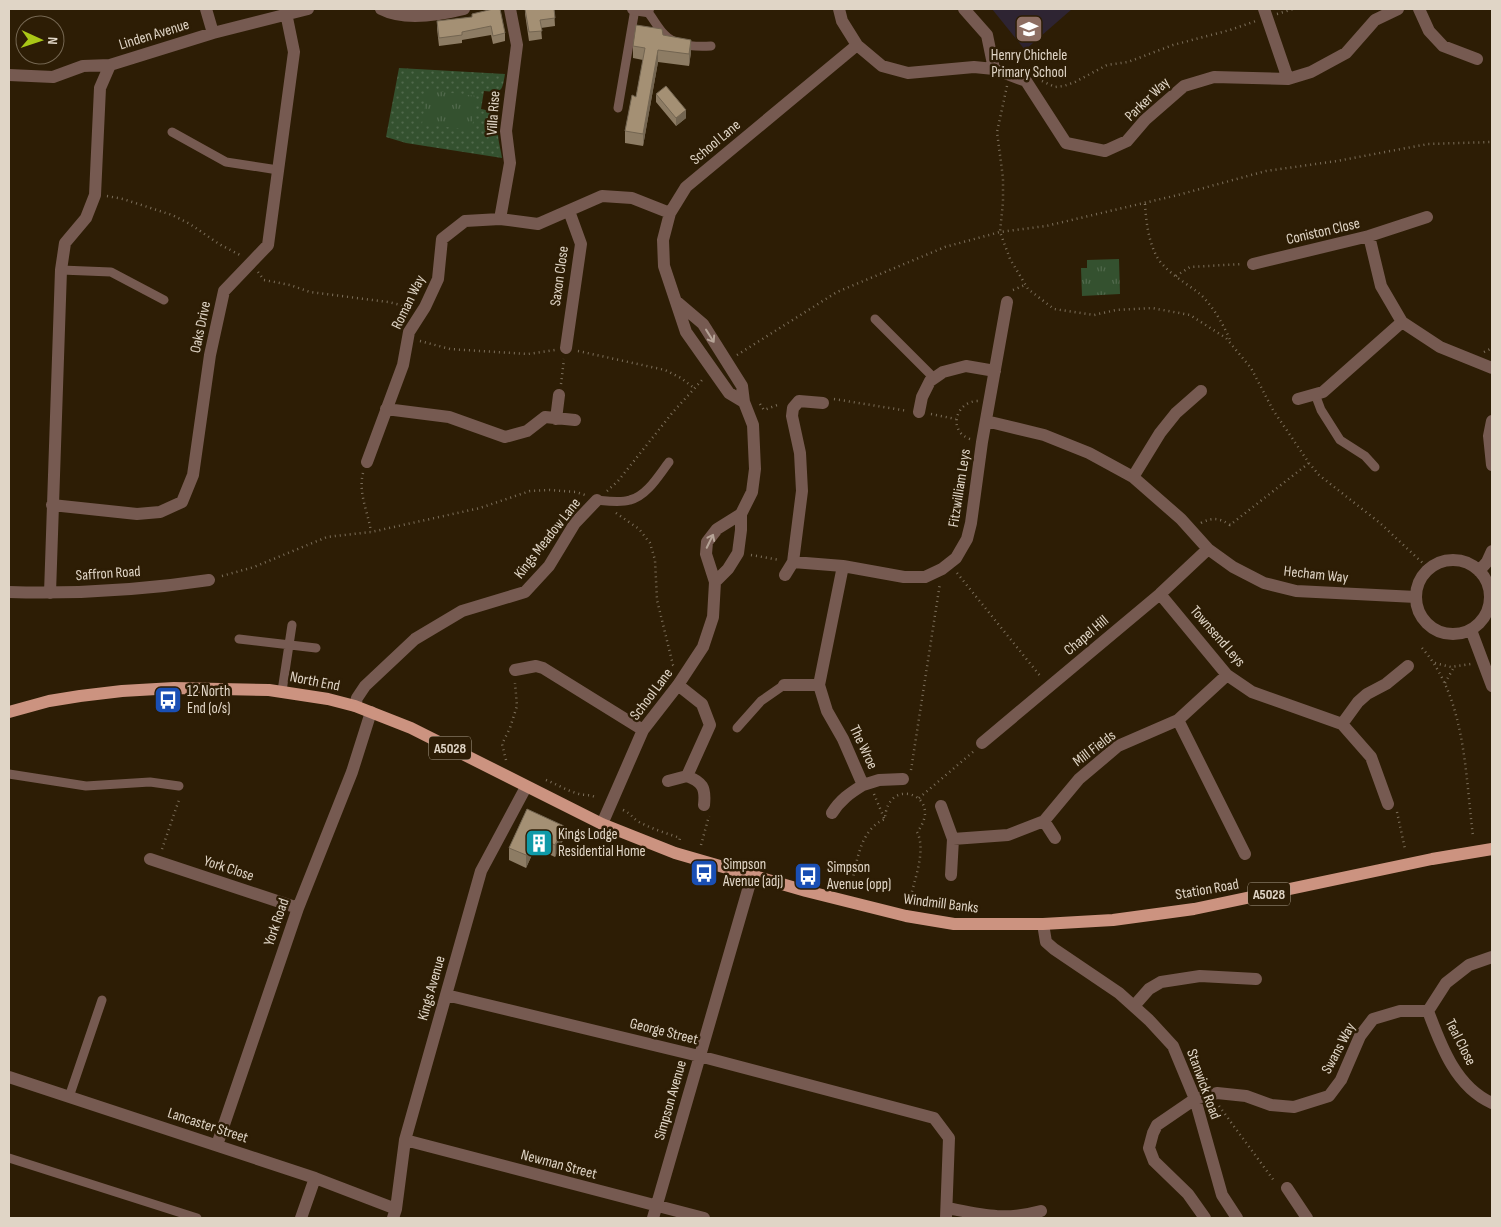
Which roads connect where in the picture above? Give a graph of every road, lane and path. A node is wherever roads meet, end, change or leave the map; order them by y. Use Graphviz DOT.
graph roads {
  1 [pos="206,9"];
  2 [pos="308,9"];
  3 [pos="381,9"];
  4 [pos="464,9"];
  5 [pos="510,9"];
  6 [pos="641,9"];
  7 [pos="839,9"];
  8 [pos="964,9"];
  9 [pos="1293,9"];
  10 [pos="1398,9"];
  11 [pos="1419,9"];
  12 [pos="286,13"];
  13 [pos="1266,14"];
  14 [pos="213,33"];
  15 [pos="857,45"];
  16 [pos="710,46"];
  17 [pos="1477,59"];
  18 [pos="110,66"];
  19 [pos="994,69"];
  20 [pos="9,75"];
  21 [pos="1288,79"];
  22 [pos="1009,81"];
  23 [pos="1044,83"];
  24 [pos="618,108"];
  25 [pos="172,132"];
  26 [pos="1492,142"];
  27 [pos="278,170"];
  28 [pos="95,194"];
  29 [pos="1145,203"];
  30 [pos="569,211"];
  31 [pos="670,213"];
  32 [pos="1428,217"];
  33 [pos="500,219"];
  34 [pos="1000,232"];
  35 [pos="1369,236"];
  36 [pos="251,263"];
  37 [pos="1253,264"];
  38 [pos="61,270"];
  39 [pos="1176,276"];
  40 [pos="164,300"];
  41 [pos="676,302"];
  42 [pos="1007,302"];
  43 [pos="418,317"];
  44 [pos="875,319"];
  45 [pos="1402,322"];
  46 [pos="408,337"];
  47 [pos="1232,346"];
  48 [pos="566,348"];
  49 [pos="732,357"];
  50 [pos="1492,368"];
  51 [pos="995,371"];
  52 [pos="708,375"];
  53 [pos="934,378"];
  54 [pos="694,388"];
  55 [pos="1201,391"];
  56 [pos="1314,394"];
  57 [pos="559,395"];
  58 [pos="1298,399"];
  59 [pos="989,401"];
  60 [pos="744,402"];
  61 [pos="759,402"];
  62 [pos="799,402"];
  63 [pos="823,403"];
  64 [pos="386,409"];
  65 [pos="919,412"];
  66 [pos="556,418"];
  67 [pos="956,419"];
  68 [pos="574,420"];
  69 [pos="986,421"];
  70 [pos="1492,421"];
  71 [pos="982,442"];
  72 [pos="367,462"];
  73 [pos="669,462"];
  74 [pos="1309,463"];
  75 [pos="1492,465"];
  76 [pos="1375,467"];
  77 [pos="1133,477"];
  78 [pos="597,500"];
  79 [pos="52,505"];
  80 [pos="742,514"];
  81 [pos="371,532"];
  82 [pos="1194,532"];
  83 [pos="1208,549"];
  84 [pos="1492,551"];
  85 [pos="738,553"];
  86 [pos="794,562"];
  87 [pos="843,566"];
  88 [pos="946,566"];
  89 [pos="1430,569"];
  90 [pos="1479,571"];
  91 [pos="785,575"];
  92 [pos="209,580"];
  93 [pos="715,582"];
  94 [pos="9,592"];
  95 [pos="50,593"];
  96 [pos="1160,594"];
  97 [pos="1416,597"];
  98 [pos="292,625"];
  99 [pos="1471,630"];
  100 [pos="239,639"];
  101 [pos="290,645"];
  102 [pos="316,648"];
  103 [pos="1422,648"];
  104 [pos="1434,663"];
  105 [pos="1472,664"];
  106 [pos="1408,666"];
  107 [pos="1454,667"];
  108 [pos="515,670"];
  109 [pos="686,674"];
  110 [pos="1227,675"];
  111 [pos="1445,683"];
  112 [pos="678,685"];
  113 [pos="784,685"];
  114 [pos="820,686"];
  115 [pos="1049,686"];
  116 [pos="1492,686"];
  117 [pos="282,691"];
  118 [pos="355,706"];
  119 [pos="9,712"];
  120 [pos="371,712"];
  121 [pos="1178,720"];
  122 [pos="1342,724"];
  123 [pos="737,728"];
  124 [pos="643,730"];
  125 [pos="982,743"];
  126 [pos="506,760"];
  127 [pos="9,774"];
  128 [pos="687,776"];
  129 [pos="907,778"];
  130 [pos="544,779"];
  131 [pos="668,781"];
  132 [pos="866,784"];
  133 [pos="526,786"];
  134 [pos="176,790"];
  135 [pos="907,794"];
  136 [pos="596,797"];
  137 [pos="919,798"];
  138 [pos="1388,804"];
  139 [pos="704,805"];
  140 [pos="941,806"];
  141 [pos="623,810"];
  142 [pos="832,813"];
  143 [pos="885,819"];
  144 [pos="1044,821"];
  145 [pos="602,824"];
  146 [pos="1473,836"];
  147 [pos="680,838"];
  148 [pos="1056,838"];
  149 [pos="953,839"];
  150 [pos="701,846"];
  151 [pos="1405,849"];
  152 [pos="1492,849"];
  153 [pos="1245,854"];
  154 [pos="154,861"];
  155 [pos="752,876"];
  156 [pos="951,876"];
  157 [pos="847,901"];
  158 [pos="298,908"];
  159 [pos="906,916"];
  160 [pos="1043,924"];
  161 [pos="1492,958"];
  162 [pos="1256,980"];
  163 [pos="446,994"];
  164 [pos="102,1000"];
  165 [pos="1134,1006"];
  166 [pos="1428,1011"];
  167 [pos="699,1056"];
  168 [pos="9,1077"];
  169 [pos="1218,1093"];
  170 [pos="69,1097"];
  171 [pos="1195,1099"];
  172 [pos="1492,1103"];
  173 [pos="405,1140"];
  174 [pos="217,1145"];
  175 [pos="9,1158"];
  176 [pos="315,1178"];
  177 [pos="1282,1186"];
  178 [pos="1041,1211"];
  179 [pos="655,1212"];
  180 [pos="947,1213"];
  181 [pos="395,1214"];
  182 [pos="197,1218"];
  183 [pos="301,1218"];
  184 [pos="704,1218"];
  185 [pos="1205,1218"];
  186 [pos="1237,1218"];
  187 [pos="1307,1218"];
  1 -- 14 [label="street"];
  2 -- 12 [label="street, Linden Avenue"];
  3 -- 4 [label="street"];
  5 -- 33 [label="street, Villa Rise"];
  6 -- 16 [label="lane"];
  6 -- 24 [label="lane"];
  7 -- 15 [label="street"];
  8 -- 19 [label="street"];
  9 -- 13 [label="path"];
  10 -- 21 [label="street, Parker Way"];
  11 -- 17 [label="street"];
  12 -- 14 [label="street, Linden Avenue"];
  12 -- 27 [label="street, Oaks Drive"];
  13 -- 21 [label="street"];
  13 -- 23 [label="path"];
  14 -- 18 [label="street, Linden Avenue"];
  15 -- 19 [label="street"];
  15 -- 31 [label="street, School Lane"];
  18 -- 20 [label="street, Linden Avenue"];
  18 -- 28 [label="street"];
  19 -- 21 [label="street, Parker Way"];
  22 -- 34 [label="path"];
  25 -- 27 [label="lane"];
  26 -- 29 [label="path"];
  27 -- 36 [label="street, Oaks Drive"];
  28 -- 36 [label="path"];
  28 -- 38 [label="street"];
  29 -- 34 [label="path"];
  29 -- 39 [label="path"];
  30 -- 31 [label="street, Roman Way"];
  30 -- 33 [label="street, Roman Way"];
  30 -- 48 [label="street, Saxon Close"];
  31 -- 41 [label="street, School Lane"];
  32 -- 35 [label="street"];
  33 -- 43 [label="street, Roman Way"];
  34 -- 47 [label="path"];
  34 -- 49 [label="path"];
  35 -- 37 [label="street, Coniston Close"];
  35 -- 45 [label="street, Coniston Close"];
  36 -- 43 [label="path"];
  36 -- 79 [label="street, Oaks Drive"];
  37 -- 39 [label="path"];
  38 -- 40 [label="lane"];
  38 -- 79 [label="street"];
  39 -- 47 [label="path"];
  41 -- 60 [label="street, School Lane"];
  41 -- 60 [label="street, School Lane, one-way"];
  42 -- 51 [label="street, Fitzwilliam Leys"];
  43 -- 46 [label="street, Roman Way"];
  44 -- 53 [label="lane"];
  45 -- 50 [label="street, Coniston Close"];
  45 -- 56 [label="street"];
  46 -- 48 [label="path"];
  46 -- 64 [label="street, Roman Way"];
  47 -- 74 [label="path"];
  48 -- 54 [label="path"];
  48 -- 57 [label="path"];
  51 -- 53 [label="street"];
  51 -- 59 [label="street, Fitzwilliam Leys"];
  52 -- 54 [label="path, Kings Meadow Lane"];
  53 -- 65 [label="street"];
  54 -- 78 [label="path, Kings Meadow Lane"];
  55 -- 77 [label="street"];
  56 -- 58 [label="street"];
  56 -- 76 [label="lane"];
  57 -- 66 [label="street"];
  59 -- 67 [label="path"];
  59 -- 69 [label="street, Fitzwilliam Leys"];
  60 -- 80 [label="street, School Lane"];
  61 -- 62 [label="path"];
  62 -- 63 [label="street"];
  62 -- 86 [label="street"];
  63 -- 65 [label="path"];
  64 -- 66 [label="street"];
  64 -- 72 [label="street, Roman Way"];
  65 -- 67 [label="path"];
  66 -- 68 [label="street"];
  67 -- 71 [label="path"];
  69 -- 71 [label="street, Fitzwilliam Leys"];
  69 -- 77 [label="street, Hecham Way"];
  70 -- 75 [label="street"];
  71 -- 88 [label="street, Fitzwilliam Leys"];
  72 -- 81 [label="path"];
  73 -- 78 [label="lane"];
  74 -- 82 [label="path"];
  74 -- 89 [label="path"];
  77 -- 82 [label="street, Hecham Way"];
  78 -- 81 [label="path"];
  78 -- 109 [label="path"];
  78 -- 118 [label="street, Kings Meadow Lane"];
  79 -- 95 [label="street"];
  80 -- 85 [label="street, School Lane"];
  93 -- 80 [label="street, one-way"];
  81 -- 92 [label="path"];
  82 -- 83 [label="street, Hecham Way"];
  83 -- 96 [label="street, Chapel Hill"];
  83 -- 97 [label="street, Hecham Way"];
  84 -- 90 [label="street"];
  85 -- 86 [label="path"];
  85 -- 93 [label="street"];
  86 -- 87 [label="street"];
  86 -- 91 [label="street"];
  87 -- 88 [label="street"];
  87 -- 114 [label="street, The Wroe"];
  88 -- 115 [label="path"];
  88 -- 129 [label="path"];
  89 -- 90 [label="street"];
  89 -- 97 [label="street"];
  90 -- 99 [label="street"];
  92 -- 95 [label="street, Saffron Road"];
  93 -- 109 [label="street, School Lane"];
  94 -- 95 [label="street, Saffron Road"];
  96 -- 110 [label="street, Townsend Leys"];
  96 -- 115 [label="street, Chapel Hill"];
  97 -- 99 [label="street"];
  98 -- 101 [label="lane"];
  99 -- 116 [label="street"];
  100 -- 101 [label="lane"];
  101 -- 102 [label="lane"];
  101 -- 117 [label="lane"];
  103 -- 104 [label="path"];
  104 -- 107 [label="path"];
  104 -- 111 [label="path"];
  105 -- 107 [label="path"];
  106 -- 122 [label="street"];
  107 -- 111 [label="path"];
  108 -- 124 [label="street"];
  108 -- 126 [label="path"];
  109 -- 112 [label="street, School Lane"];
  110 -- 121 [label="street, Mill Fields"];
  110 -- 122 [label="street, Townsend Leys"];
  111 -- 146 [label="path"];
  112 -- 124 [label="street, School Lane"];
  112 -- 128 [label="street"];
  113 -- 114 [label="street"];
  113 -- 123 [label="lane"];
  114 -- 132 [label="street, The Wroe"];
  115 -- 125 [label="street, Chapel Hill"];
  117 -- 118 [label="main road, North End / A5028"];
  117 -- 119 [label="main road, North End / A5028"];
  118 -- 120 [label="main road, North End / A5028"];
  120 -- 133 [label="main road, North End / A5028"];
  120 -- 158 [label="street, York Road"];
  121 -- 144 [label="street, Mill Fields"];
  121 -- 153 [label="street"];
  122 -- 138 [label="street, Townsend Leys"];
  124 -- 145 [label="street, School Lane"];
  125 -- 137 [label="path"];
  127 -- 134 [label="lane"];
  128 -- 131 [label="street"];
  128 -- 139 [label="street"];
  129 -- 132 [label="street, The Wroe"];
  129 -- 135 [label="path"];
  130 -- 136 [label="path"];
  132 -- 142 [label="street"];
  132 -- 143 [label="path"];
  133 -- 145 [label="main road, Windmill Banks / A5028"];
  133 -- 163 [label="street, Kings Avenue"];
  134 -- 154 [label="path"];
  135 -- 137 [label="path"];
  135 -- 143 [label="path"];
  137 -- 159 [label="path"];
  138 -- 151 [label="path"];
  139 -- 150 [label="path"];
  140 -- 149 [label="street"];
  141 -- 147 [label="path"];
  143 -- 157 [label="path"];
  144 -- 148 [label="street"];
  144 -- 149 [label="street, Mill Fields"];
  145 -- 155 [label="main road, Windmill Banks / A5028"];
  149 -- 156 [label="street"];
  152 -- 160 [label="main road, Station Road / A5028"];
  154 -- 158 [label="street, York Close"];
  155 -- 157 [label="main road, Windmill Banks / A5028"];
  155 -- 167 [label="street, Simpson Avenue"];
  157 -- 159 [label="main road, Windmill Banks / A5028"];
  158 -- 174 [label="street, York Road"];
  159 -- 160 [label="main road, Windmill Banks / A5028"];
  160 -- 165 [label="street, Stanwick Road"];
  161 -- 166 [label="street"];
  162 -- 165 [label="street"];
  163 -- 167 [label="street, George Street"];
  163 -- 173 [label="street, Kings Avenue"];
  164 -- 170 [label="lane"];
  165 -- 171 [label="street, Stanwick Road"];
  166 -- 169 [label="street, Swans Way"];
  166 -- 172 [label="street, Teal Close"];
  167 -- 179 [label="street, Simpson Avenue"];
  167 -- 180 [label="street, George Street"];
  168 -- 170 [label="street, Lancaster Street"];
  169 -- 171 [label="street, Swans Way"];
  169 -- 177 [label="path"];
  170 -- 174 [label="street, Lancaster Street"];
  171 -- 185 [label="street, Swans Way"];
  171 -- 186 [label="street, Stanwick Road"];
  173 -- 179 [label="street, Newman Street"];
  173 -- 181 [label="street, Kings Avenue"];
  174 -- 176 [label="street, Lancaster Street"];
  175 -- 182 [label="lane"];
  176 -- 181 [label="street, Lancaster Street"];
  176 -- 183 [label="street"];
  177 -- 187 [label="street"];
  178 -- 180 [label="street"];
  179 -- 184 [label="street, Newman Street"];
}
